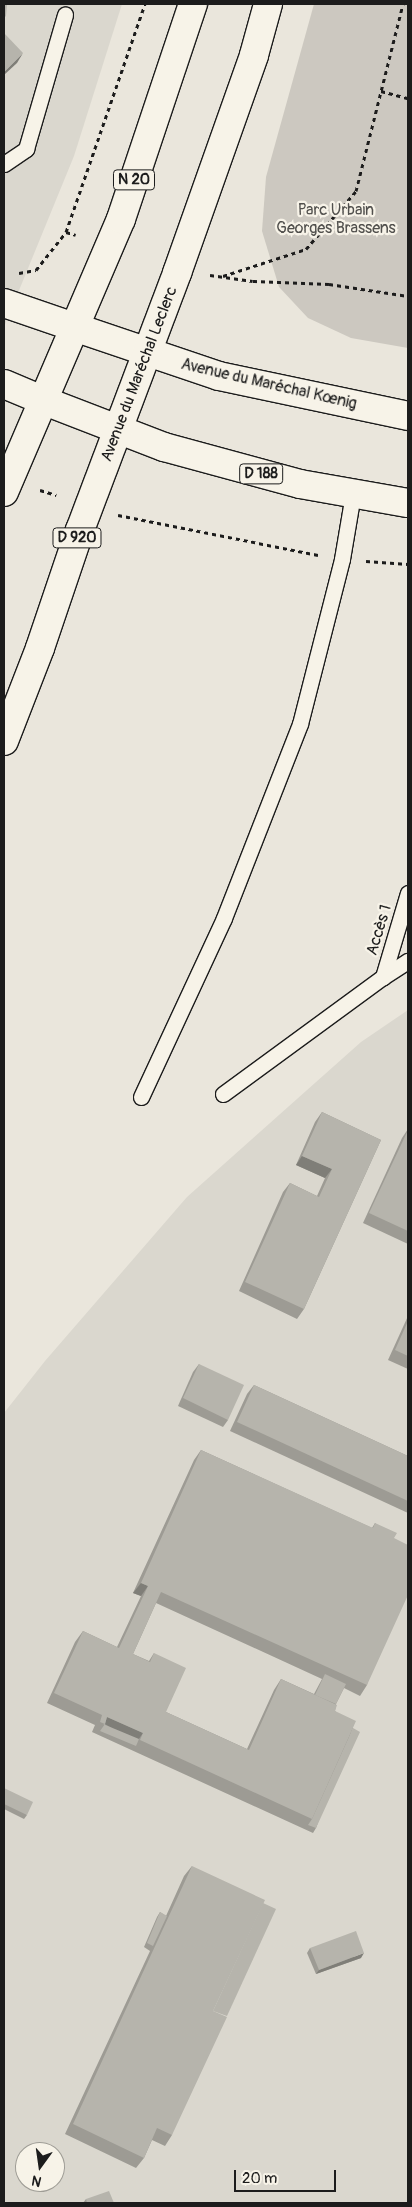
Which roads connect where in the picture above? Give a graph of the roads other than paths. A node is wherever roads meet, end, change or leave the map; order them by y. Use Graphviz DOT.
graph roads {
  1 [pos="193,4"];
  2 [pos="268,4"];
  3 [pos="65,15"];
  4 [pos="4,164"];
  5 [pos="4,303"];
  6 [pos="74,327"];
  7 [pos="147,353"];
  8 [pos="4,384"];
  9 [pos="42,400"];
  10 [pos="408,416"];
  11 [pos="118,430"];
  12 [pos="4,492"];
  13 [pos="353,494"];
  14 [pos="408,503"];
  15 [pos="4,741"];
  16 [pos="408,893"];
  17 [pos="408,960"];
  18 [pos="383,977"];
  19 [pos="223,1094"];
  20 [pos="141,1097"];
  1 -- 6 [label="main road, N 20"];
  2 -- 7 [label="main road, Avenue du Maréchal Leclerc"];
  3 -- 4 [label="lane"];
  5 -- 6 [label="main road, Avenue du Maréchal Kœnig"];
  6 -- 7 [label="main road, Avenue du Maréchal Kœnig"];
  6 -- 9 [label="main road"];
  7 -- 10 [label="main road, Avenue du Maréchal Kœnig"];
  7 -- 11 [label="main road, Avenue du Maréchal Leclerc"];
  8 -- 9 [label="main road"];
  9 -- 11 [label="main road, D 188"];
  9 -- 12 [label="main road"];
  11 -- 13 [label="main road, D 188"];
  11 -- 15 [label="main road, Avenue du Maréchal Leclerc / D 920"];
  13 -- 14 [label="main road, D 188"];
  13 -- 20 [label="lane"];
  16 -- 18 [label="lane, Accès 1"];
  17 -- 18 [label="lane, Accès 1"];
  18 -- 19 [label="lane"];
}
